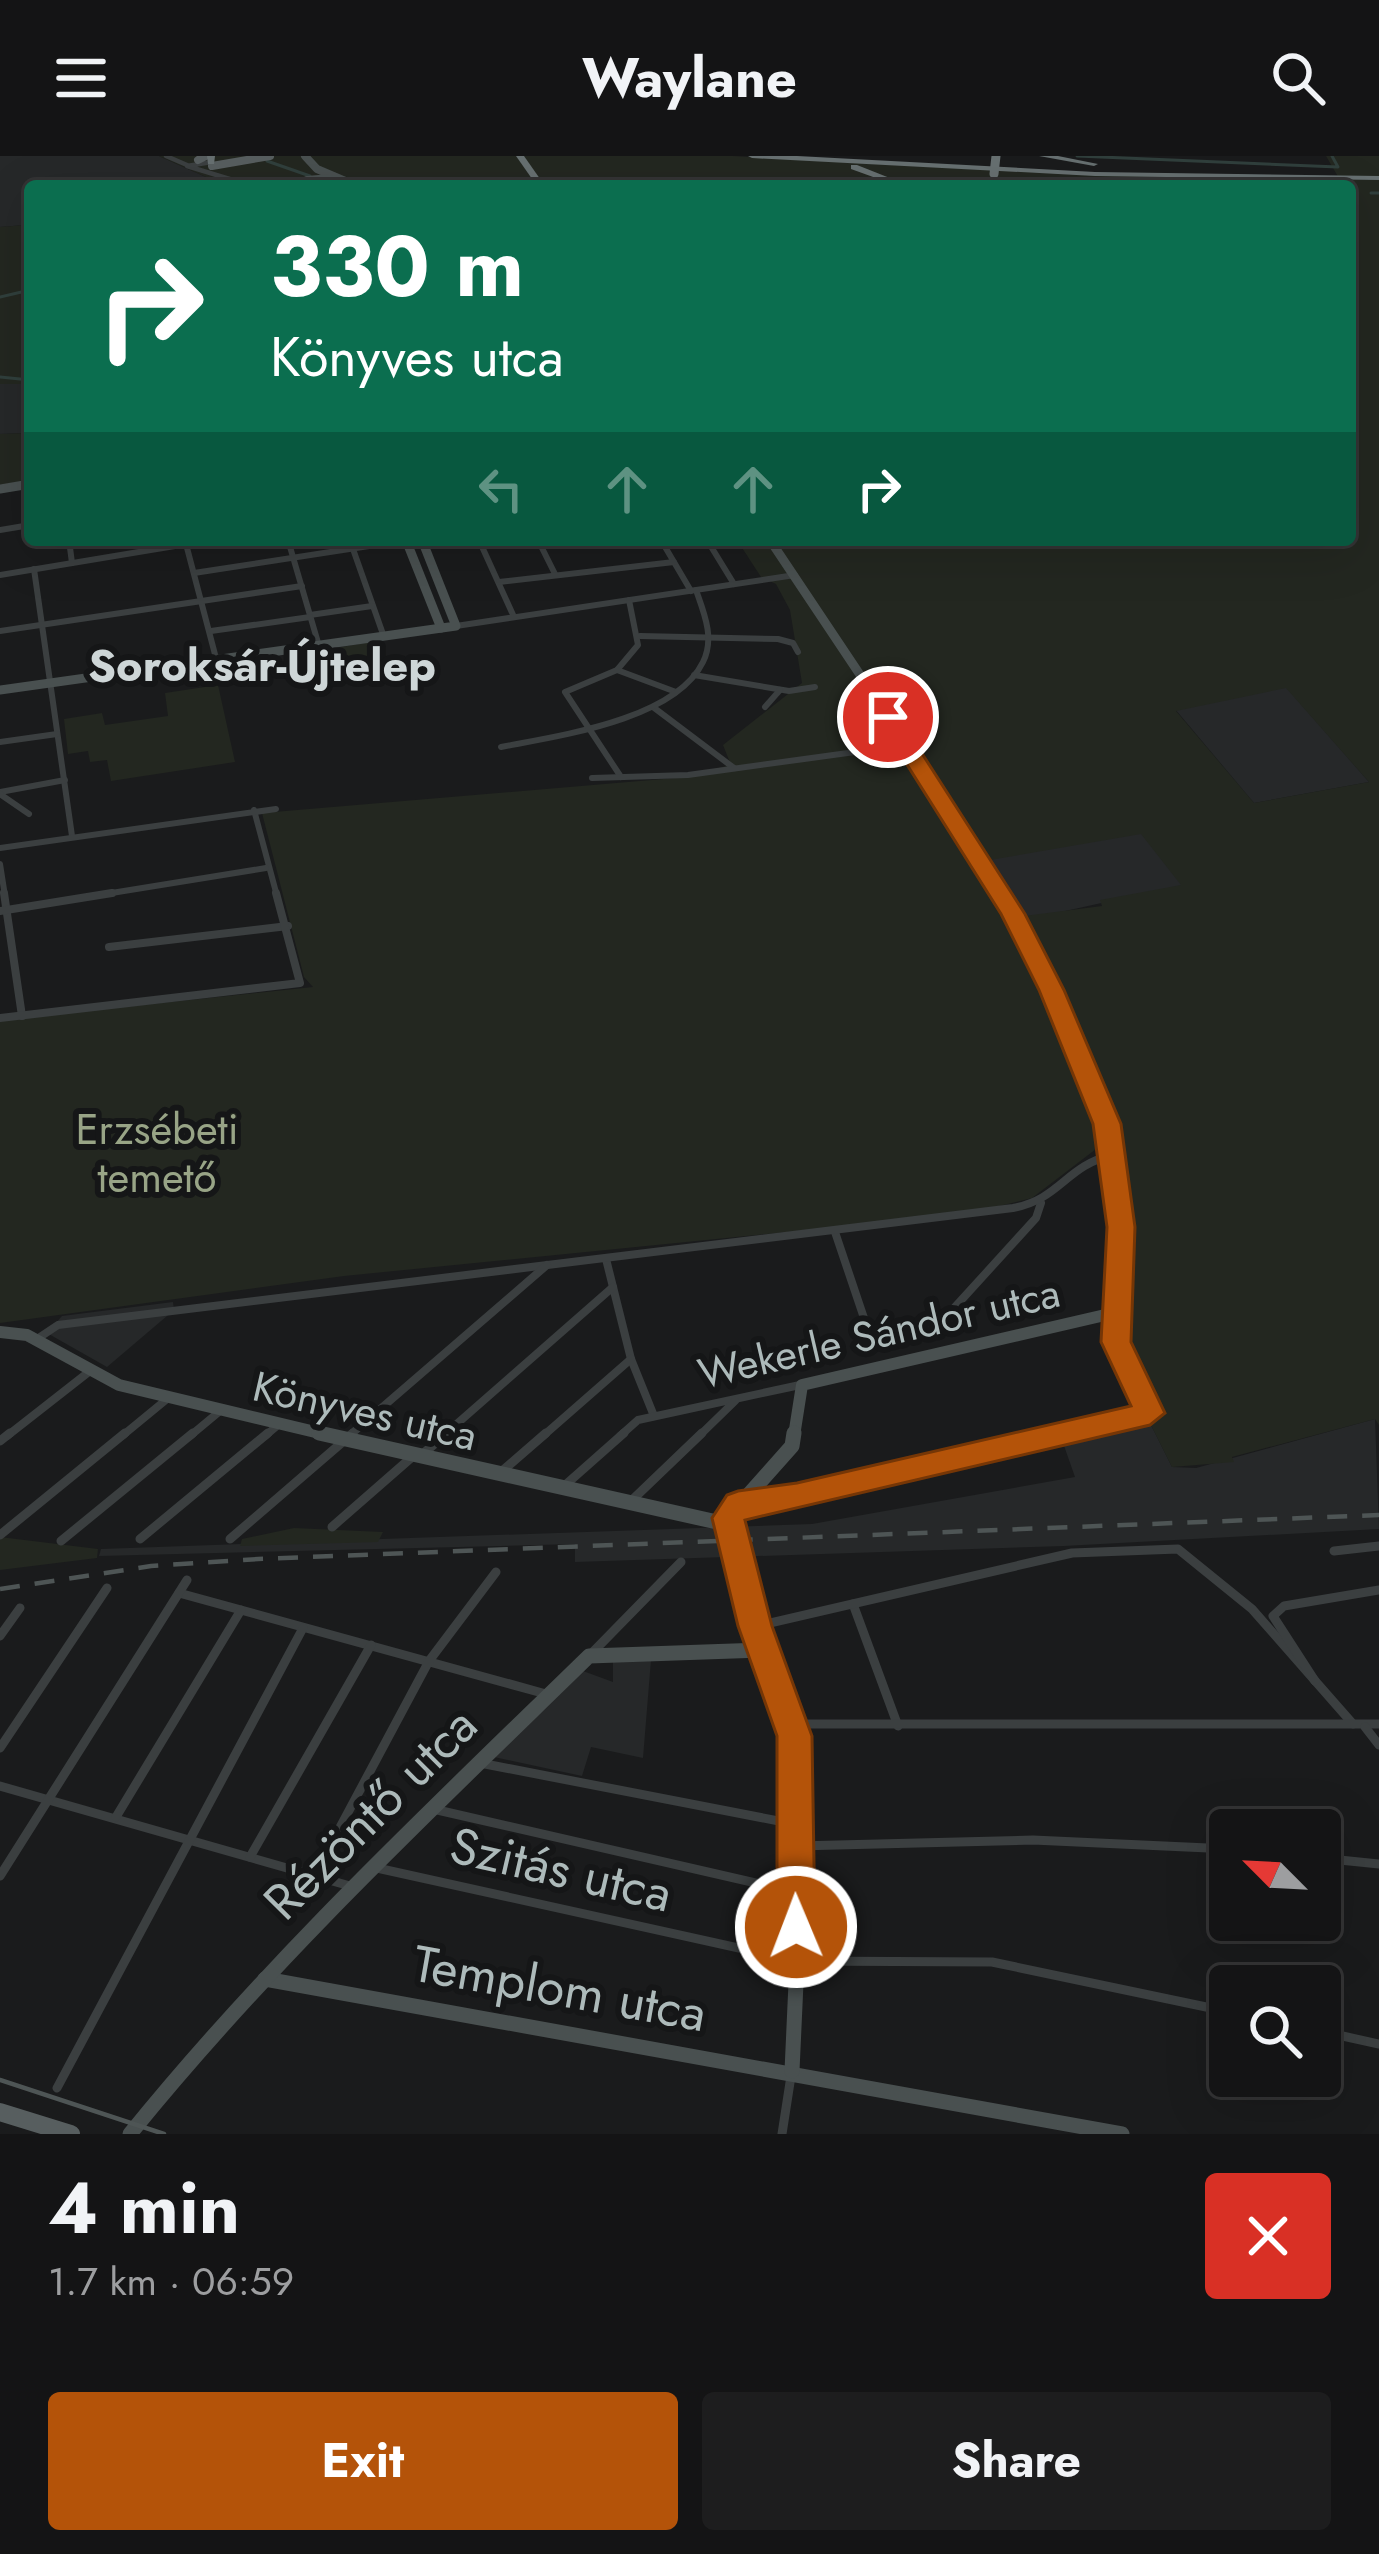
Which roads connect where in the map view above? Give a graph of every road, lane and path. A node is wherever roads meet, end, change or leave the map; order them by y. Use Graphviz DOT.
graph roads {
  1 [pos="270,156"];
  2 [pos="305,156"];
  3 [pos="752,156"];
  4 [pos="809,156"];
  5 [pos="860,156"];
  6 [pos="916,156"];
  7 [pos="1043,156"];
  8 [pos="168,157"];
  9 [pos="768,157"];
  10 [pos="204,163"];
  11 [pos="1109,165"];
  12 [pos="962,168"];
  13 [pos="317,169"];
  14 [pos="327,175"];
  15 [pos="1328,175"];
  16 [pos="1342,176"];
  17 [pos="218,177"];
  18 [pos="1373,177"];
  19 [pos="337,179"];
  20 [pos="236,180"];
  21 [pos="308,180"];
  22 [pos="340,180"];
  23 [pos="890,180"];
  24 [pos="916,180"];
  25 [pos="70,546"];
  26 [pos="167,546"];
  27 [pos="185,546"];
  28 [pos="290,546"];
  29 [pos="371,546"];
  30 [pos="409,546"];
  31 [pos="424,546"];
  32 [pos="482,546"];
  33 [pos="541,546"];
  34 [pos="665,546"];
  35 [pos="711,546"];
  36 [pos="774,546"];
  37 [pos="353,549"];
  38 [pos="293,557"];
  39 [pos="674,562"];
  40 [pos="72,563"];
  41 [pos="34,569"];
  42 [pos="194,573"];
  43 [pos="555,574"];
  44 [pos="0,575"];
  45 [pos="795,575"];
  46 [pos="499,582"];
  47 [pos="734,584"];
  48 [pos="302,586"];
  49 [pos="693,591"];
  50 [pos="202,600"];
  51 [pos="629,600"];
  52 [pos="372,606"];
  53 [pos="310,616"];
  54 [pos="514,617"];
  55 [pos="44,624"];
  56 [pos="456,626"];
  57 [pos="441,628"];
  58 [pos="0,631"];
  59 [pos="211,631"];
  60 [pos="640,636"];
  61 [pos="384,637"];
  62 [pos="711,638"];
  63 [pos="319,646"];
  64 [pos="798,652"];
  65 [pos="217,662"];
  66 [pos="616,670"];
  67 [pos="694,675"];
  68 [pos="50,683"];
  69 [pos="815,687"];
  70 [pos="0,690"];
  71 [pos="780,690"];
  72 [pos="676,692"];
  73 [pos="653,707"];
  74 [pos="765,707"];
  75 [pos="591,728"];
  76 [pos="57,734"];
  77 [pos="0,742"];
  78 [pos="906,745"];
  79 [pos="501,747"];
  80 [pos="735,769"];
  81 [pos="621,777"];
  82 [pos="592,778"];
  83 [pos="64,780"];
  84 [pos="0,793"];
  85 [pos="276,809"];
  86 [pos="254,810"];
  87 [pos="29,814"];
  88 [pos="72,836"];
  89 [pos="0,848"];
  90 [pos="0,865"];
  91 [pos="266,868"];
  92 [pos="1,877"];
  93 [pos="4,910"];
  94 [pos="288,926"];
  95 [pos="109,947"];
  96 [pos="15,950"];
  97 [pos="0,953"];
  98 [pos="22,1016"];
  99 [pos="0,1018"];
  100 [pos="1114,1155"];
  101 [pos="1042,1203"];
  102 [pos="835,1232"];
  103 [pos="607,1259"];
  104 [pos="554,1262"];
  105 [pos="613,1287"];
  106 [pos="955,1307"];
  107 [pos="1118,1312"];
  108 [pos="864,1318"];
  109 [pos="0,1332"];
  110 [pos="36,1340"];
  111 [pos="632,1359"];
  112 [pos="90,1371"];
  113 [pos="802,1385"];
  114 [pos="167,1399"];
  115 [pos="736,1401"];
  116 [pos="220,1411"];
  117 [pos="654,1416"];
  118 [pos="278,1425"];
  119 [pos="0,1441"];
  120 [pos="345,1441"];
  121 [pos="416,1457"];
  122 [pos="497,1476"];
  123 [pos="562,1489"];
  124 [pos="628,1504"];
  125 [pos="738,1504"];
  126 [pos="726,1523"];
  127 [pos="332,1527"];
  128 [pos="0,1535"];
  129 [pos="140,1539"];
  130 [pos="230,1539"];
  131 [pos="61,1541"];
  132 [pos="1379,1546"];
  133 [pos="1334,1551"];
  134 [pos="681,1562"];
  135 [pos="496,1572"];
  136 [pos="188,1580"];
  137 [pos="107,1588"];
  138 [pos="1379,1590"];
  139 [pos="179,1593"];
  140 [pos="853,1604"];
  141 [pos="20,1608"];
  142 [pos="241,1610"];
  143 [pos="755,1626"];
  144 [pos="303,1628"];
  145 [pos="0,1636"];
  146 [pos="371,1645"];
  147 [pos="762,1650"];
  148 [pos="589,1656"];
  149 [pos="429,1661"];
  150 [pos="1316,1686"];
  151 [pos="547,1694"];
  152 [pos="790,1724"];
  153 [pos="1379,1724"];
  154 [pos="1358,1725"];
  155 [pos="898,1726"];
  156 [pos="1379,1745"];
  157 [pos="0,1748"];
  158 [pos="480,1763"];
  159 [pos="0,1786"];
  160 [pos="45,1799"];
  161 [pos="432,1809"];
  162 [pos="116,1817"];
  163 [pos="796,1825"];
  164 [pos="188,1839"];
  165 [pos="796,1846"];
  166 [pos="1209,1849"];
  167 [pos="250,1857"];
  168 [pos="1341,1860"];
  169 [pos="1379,1864"];
  170 [pos="372,1866"];
  171 [pos="0,1876"];
  172 [pos="314,1876"];
  173 [pos="352,1887"];
  174 [pos="795,1892"];
  175 [pos="797,1961"];
  176 [pos="266,1979"];
  177 [pos="1209,2008"];
  178 [pos="1341,2036"];
  179 [pos="1379,2044"];
  180 [pos="791,2071"];
  181 [pos="57,2088"];
  182 [pos="0,2112"];
  183 [pos="70,2134"];
  184 [pos="130,2134"];
  185 [pos="782,2134"];
  186 [pos="1122,2134"];
  1 -- 10 [label="main road"];
  2 -- 13 [label="main road"];
  3 -- 9 [label="highway"];
  4 -- 16 [label="highway"];
  5 -- 15 [label="highway"];
  6 -- 11 [label="highway"];
  7 -- 11 [label="highway"];
  8 -- 10 [label="street"];
  9 -- 12 [label="highway"];
  9 -- 23 [label="highway"];
  10 -- 17 [label="street"];
  10 -- 17 [label="street"];
  11 -- 15 [label="highway"];
  12 -- 16 [label="highway"];
  12 -- 24 [label="highway"];
  13 -- 14 [label="main road"];
  13 -- 21 [label="main road"];
  14 -- 19 [label="main road"];
  14 -- 21 [label="street"];
  15 -- 16 [label="highway"];
  16 -- 18 [label="highway"];
  17 -- 20 [label="street"];
  19 -- 21 [label="main road"];
  19 -- 22 [label="main road"];
  25 -- 40 [label="street"];
  26 -- 40 [label="street"];
  27 -- 42 [label="street"];
  28 -- 38 [label="street"];
  29 -- 37 [label="street"];
  30 -- 57 [label="main road"];
  31 -- 56 [label="main road"];
  32 -- 46 [label="street"];
  33 -- 43 [label="street"];
  34 -- 39 [label="street"];
  35 -- 47 [label="street"];
  36 -- 45 [label="main road"];
  37 -- 38 [label="street"];
  37 -- 52 [label="street"];
  38 -- 42 [label="street"];
  38 -- 48 [label="street"];
  39 -- 43 [label="street"];
  39 -- 49 [label="street"];
  40 -- 41 [label="street"];
  41 -- 44 [label="street"];
  41 -- 55 [label="street"];
  42 -- 50 [label="street"];
  43 -- 46 [label="street"];
  45 -- 47 [label="street"];
  45 -- 78 [label="main road"];
  46 -- 54 [label="street"];
  47 -- 49 [label="street"];
  48 -- 50 [label="street"];
  48 -- 53 [label="street"];
  49 -- 51 [label="street"];
  49 -- 62 [label="street"];
  50 -- 55 [label="street"];
  50 -- 59 [label="street"];
  51 -- 54 [label="street"];
  51 -- 60 [label="street"];
  52 -- 53 [label="street"];
  52 -- 61 [label="street"];
  53 -- 59 [label="street"];
  53 -- 63 [label="street"];
  54 -- 56 [label="street"];
  55 -- 58 [label="street"];
  55 -- 68 [label="street"];
  56 -- 57 [label="main road"];
  57 -- 61 [label="main road"];
  59 -- 65 [label="street"];
  60 -- 62 [label="street"];
  60 -- 66 [label="street"];
  61 -- 63 [label="main road"];
  62 -- 64 [label="street"];
  62 -- 67 [label="street"];
  63 -- 65 [label="main road"];
  65 -- 68 [label="main road"];
  66 -- 72 [label="street"];
  66 -- 75 [label="street"];
  67 -- 71 [label="street"];
  67 -- 72 [label="street"];
  68 -- 70 [label="main road"];
  68 -- 76 [label="street"];
  69 -- 71 [label="street"];
  71 -- 74 [label="street"];
  72 -- 73 [label="street"];
  73 -- 75 [label="street"];
  73 -- 80 [label="street"];
  75 -- 79 [label="street"];
  75 -- 81 [label="street"];
  76 -- 77 [label="street"];
  76 -- 83 [label="street"];
  78 -- 80 [label="street"];
  78 -- 100 [label="main road"];
  80 -- 81 [label="street"];
  81 -- 82 [label="street"];
  83 -- 84 [label="street"];
  83 -- 88 [label="street"];
  84 -- 87 [label="street"];
  85 -- 86 [label="street"];
  86 -- 88 [label="street"];
  86 -- 91 [label="street"];
  88 -- 89 [label="street"];
  90 -- 92 [label="street"];
  91 -- 93 [label="street"];
  91 -- 94 [label="street"];
  92 -- 93 [label="street"];
  93 -- 96 [label="street"];
  94 -- 95 [label="street"];
  94 -- 98 [label="street"];
  96 -- 97 [label="street"];
  96 -- 98 [label="street"];
  98 -- 99 [label="street"];
  100 -- 101 [label="street"];
  100 -- 107 [label="main road"];
  101 -- 102 [label="street"];
  101 -- 106 [label="street"];
  102 -- 103 [label="street"];
  102 -- 108 [label="street"];
  103 -- 104 [label="street"];
  103 -- 105 [label="street"];
  104 -- 110 [label="street"];
  104 -- 120 [label="street"];
  105 -- 111 [label="street"];
  105 -- 121 [label="street"];
  107 -- 113 [label="main road, Wekerle Sándor utca"];
  107 -- 125 [label="main road"];
  109 -- 110 [label="main road, Könyves utca"];
  110 -- 112 [label="main road, Könyves utca"];
  111 -- 117 [label="street"];
  111 -- 122 [label="street"];
  112 -- 114 [label="main road, Könyves utca"];
  112 -- 119 [label="street"];
  113 -- 115 [label="street, Wekerle Sándor utca"];
  113 -- 125 [label="main road"];
  114 -- 116 [label="main road, Könyves utca"];
  114 -- 128 [label="street"];
  115 -- 117 [label="street, Wekerle Sándor utca"];
  115 -- 124 [label="street"];
  116 -- 118 [label="main road, Könyves utca"];
  116 -- 131 [label="street"];
  117 -- 123 [label="street"];
  118 -- 120 [label="main road, Könyves utca"];
  118 -- 129 [label="street"];
  120 -- 121 [label="main road, Könyves utca"];
  120 -- 130 [label="street"];
  121 -- 122 [label="main road, Könyves utca"];
  121 -- 127 [label="street"];
  122 -- 123 [label="main road, Könyves utca"];
  123 -- 124 [label="main road, Könyves utca"];
  124 -- 126 [label="main road, Könyves utca"];
  125 -- 126 [label="main road"];
  126 -- 143 [label="main road"];
  132 -- 133 [label="street"];
  134 -- 148 [label="street, Rézöntő utca"];
  135 -- 149 [label="street"];
  136 -- 139 [label="street"];
  137 -- 157 [label="street"];
  138 -- 150 [label="street"];
  139 -- 142 [label="street"];
  139 -- 160 [label="street"];
  140 -- 143 [label="street"];
  140 -- 150 [label="street"];
  140 -- 155 [label="street"];
  141 -- 145 [label="street"];
  142 -- 144 [label="street"];
  142 -- 162 [label="street"];
  143 -- 147 [label="main road"];
  144 -- 146 [label="street"];
  144 -- 164 [label="street"];
  146 -- 149 [label="street"];
  146 -- 167 [label="street"];
  147 -- 148 [label="main road"];
  147 -- 152 [label="main road"];
  148 -- 151 [label="main road, Rézöntő utca"];
  149 -- 151 [label="street"];
  149 -- 172 [label="street"];
  150 -- 154 [label="street"];
  151 -- 158 [label="main road, Rézöntő utca"];
  152 -- 155 [label="street"];
  152 -- 163 [label="main road"];
  153 -- 154 [label="street"];
  154 -- 155 [label="street"];
  154 -- 156 [label="street"];
  158 -- 161 [label="main road, Rézöntő utca"];
  158 -- 163 [label="street"];
  159 -- 160 [label="street"];
  160 -- 162 [label="street"];
  160 -- 171 [label="street"];
  161 -- 170 [label="main road, Rézöntő utca"];
  161 -- 174 [label="street"];
  162 -- 164 [label="street"];
  163 -- 165 [label="main road"];
  164 -- 167 [label="street"];
  164 -- 181 [label="street"];
  165 -- 166 [label="street"];
  165 -- 174 [label="main road"];
  167 -- 172 [label="street"];
  168 -- 169 [label="street"];
  170 -- 173 [label="main road, Rézöntő utca"];
  170 -- 175 [label="street, Szitás utca"];
  172 -- 173 [label="street"];
  173 -- 176 [label="main road, Rézöntő utca"];
  174 -- 175 [label="main road"];
  175 -- 177 [label="street, Szitás utca"];
  175 -- 180 [label="main road"];
  176 -- 180 [label="main road, Templom utca"];
  176 -- 184 [label="main road, Rézöntő utca"];
  178 -- 179 [label="street"];
  180 -- 185 [label="street"];
  180 -- 186 [label="main road, Templom utca"];
  182 -- 183 [label="main road"];
}
